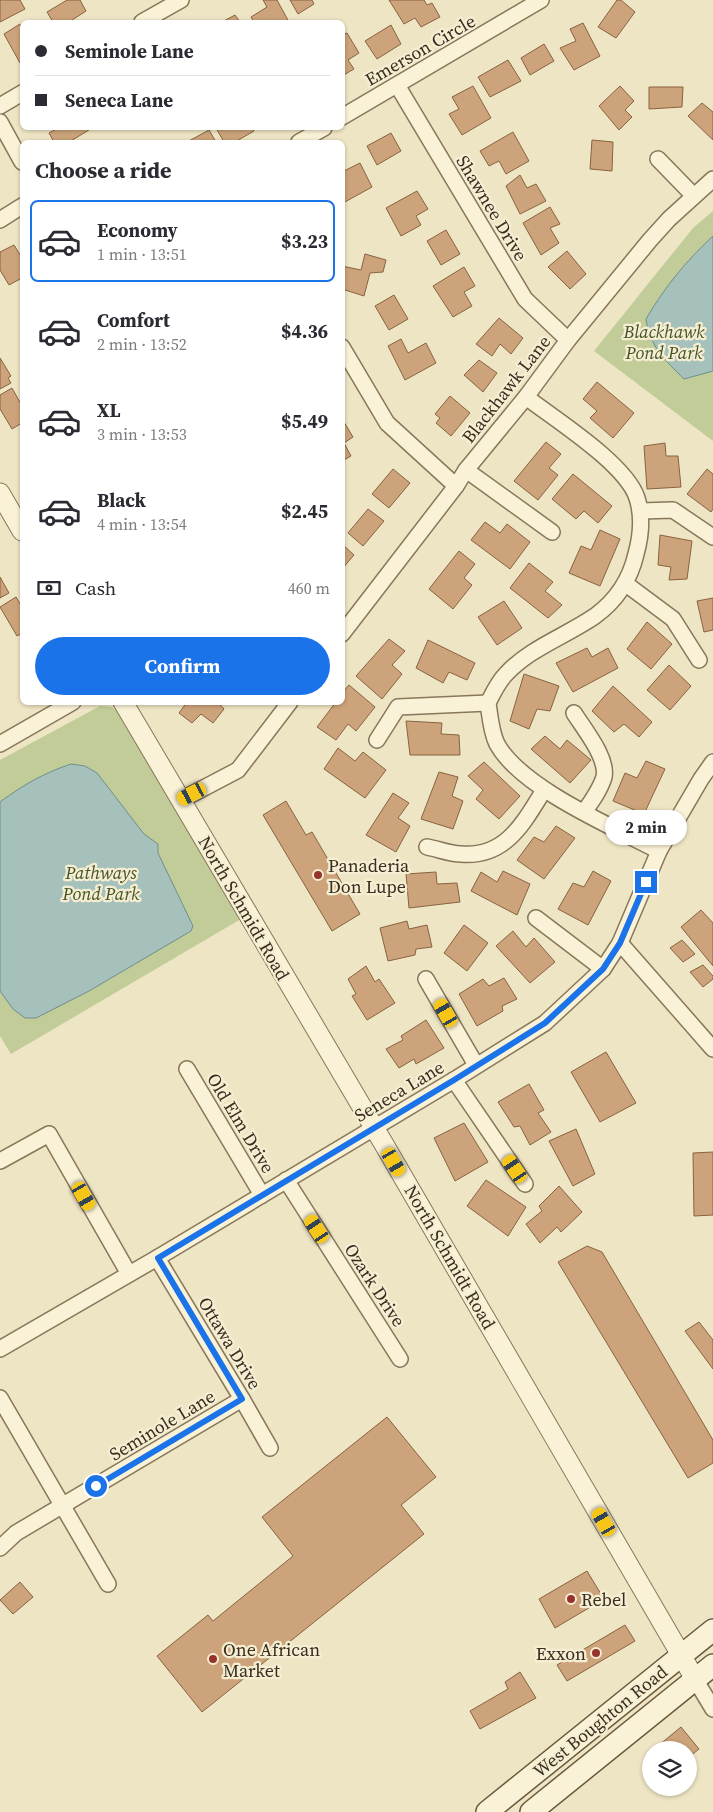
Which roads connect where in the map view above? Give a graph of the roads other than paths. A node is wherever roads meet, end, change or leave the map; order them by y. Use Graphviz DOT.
graph roads {
  1 [pos="181,0"];
  2 [pos="541,0"];
  3 [pos="146,20"];
  4 [pos="398,85"];
  5 [pos="20,94"];
  6 [pos="0,106"];
  7 [pos="345,115"];
  8 [pos="0,122"];
  9 [pos="320,130"];
  10 [pos="303,140"];
  11 [pos="20,158"];
  12 [pos="658,160"];
  13 [pos="713,179"];
  14 [pos="694,196"];
  15 [pos="20,207"];
  16 [pos="0,220"];
  17 [pos="568,340"];
  18 [pos="345,352"];
  19 [pos="526,397"];
  20 [pos="466,470"];
  21 [pos="456,486"];
  22 [pos="0,493"];
  23 [pos="641,512"];
  24 [pos="20,528"];
  25 [pos="552,532"];
  26 [pos="713,537"];
  27 [pos="626,584"];
  28 [pos="345,628"];
  29 [pos="699,660"];
  30 [pos="488,703"];
  31 [pos="67,705"];
  32 [pos="125,705"];
  33 [pos="288,705"];
  34 [pos="574,713"];
  35 [pos="377,740"];
  36 [pos="0,744"];
  37 [pos="713,762"];
  38 [pos="544,790"];
  39 [pos="181,800"];
  40 [pos="584,812"];
  41 [pos="427,847"];
  42 [pos="659,851"];
  43 [pos="536,918"];
  44 [pos="620,943"];
  45 [pos="603,969"];
  46 [pos="426,979"];
  47 [pos="713,1049"];
  48 [pos="476,1065"];
  49 [pos="187,1069"];
  50 [pos="454,1080"];
  51 [pos="374,1127"];
  52 [pos="0,1161"];
  53 [pos="286,1180"];
  54 [pos="526,1184"];
  55 [pos="262,1195"];
  56 [pos="158,1258"];
  57 [pos="129,1274"];
  58 [pos="0,1349"];
  59 [pos="400,1359"];
  60 [pos="0,1398"];
  61 [pos="242,1399"];
  62 [pos="270,1448"];
  63 [pos="63,1505"];
  64 [pos="0,1548"];
  65 [pos="108,1584"];
  66 [pos="713,1630"];
  67 [pos="681,1655"];
  68 [pos="713,1665"];
  69 [pos="695,1679"];
  70 [pos="713,1709"];
  71 [pos="487,1812"];
  72 [pos="531,1812"];
  1 -- 3 [label="street"];
  2 -- 4 [label="street, Emerson Circle"];
  4 -- 7 [label="street, Emerson Circle"];
  4 -- 17 [label="street, Shawnee Drive"];
  5 -- 6 [label="street"];
  8 -- 11 [label="street"];
  9 -- 10 [label="street"];
  12 -- 14 [label="street"];
  13 -- 14 [label="street, Blackhawk Lane"];
  14 -- 17 [label="street, Blackhawk Lane"];
  15 -- 16 [label="street"];
  17 -- 19 [label="street, Blackhawk Lane"];
  18 -- 21 [label="street"];
  19 -- 20 [label="street, Blackhawk Lane"];
  19 -- 23 [label="street"];
  20 -- 21 [label="street, Blackhawk Lane"];
  20 -- 25 [label="street"];
  21 -- 28 [label="street, Blackhawk Lane"];
  22 -- 24 [label="street"];
  23 -- 26 [label="street"];
  23 -- 27 [label="street"];
  27 -- 29 [label="street"];
  27 -- 30 [label="street"];
  30 -- 35 [label="street"];
  30 -- 38 [label="street"];
  31 -- 36 [label="street"];
  32 -- 39 [label="street, North Schmidt Road"];
  33 -- 39 [label="street"];
  34 -- 40 [label="street"];
  37 -- 42 [label="street, Seneca Lane"];
  38 -- 40 [label="street"];
  38 -- 41 [label="street"];
  39 -- 51 [label="street, North Schmidt Road"];
  40 -- 42 [label="street"];
  42 -- 44 [label="street, Seneca Lane"];
  43 -- 45 [label="street"];
  44 -- 45 [label="street, Seneca Lane"];
  44 -- 47 [label="street"];
  45 -- 48 [label="street, Seneca Lane"];
  46 -- 48 [label="street"];
  48 -- 50 [label="street, Seneca Lane"];
  49 -- 55 [label="street, Old Elm Drive"];
  50 -- 51 [label="street, Seneca Lane"];
  50 -- 54 [label="street"];
  51 -- 53 [label="street, Seneca Lane"];
  51 -- 67 [label="street, North Schmidt Road"];
  52 -- 57 [label="street"];
  53 -- 55 [label="street, Seneca Lane"];
  53 -- 59 [label="street, Ozark Drive"];
  55 -- 56 [label="street, Seneca Lane"];
  56 -- 57 [label="street, Seneca Lane"];
  56 -- 61 [label="street, Ottawa Drive"];
  57 -- 58 [label="street, Seneca Lane"];
  60 -- 63 [label="street"];
  61 -- 62 [label="street, Ottawa Drive"];
  61 -- 63 [label="street, Seminole Lane"];
  63 -- 64 [label="street, Seminole Lane"];
  63 -- 65 [label="street"];
  66 -- 67 [label="main road, West Boughton Road"];
  67 -- 69 [label="street, North Schmidt Road"];
  67 -- 71 [label="main road, West Boughton Road"];
  68 -- 69 [label="main road, West Boughton Road"];
  69 -- 70 [label="street, North Schmidt Road"];
  69 -- 72 [label="main road, West Boughton Road"];
}
